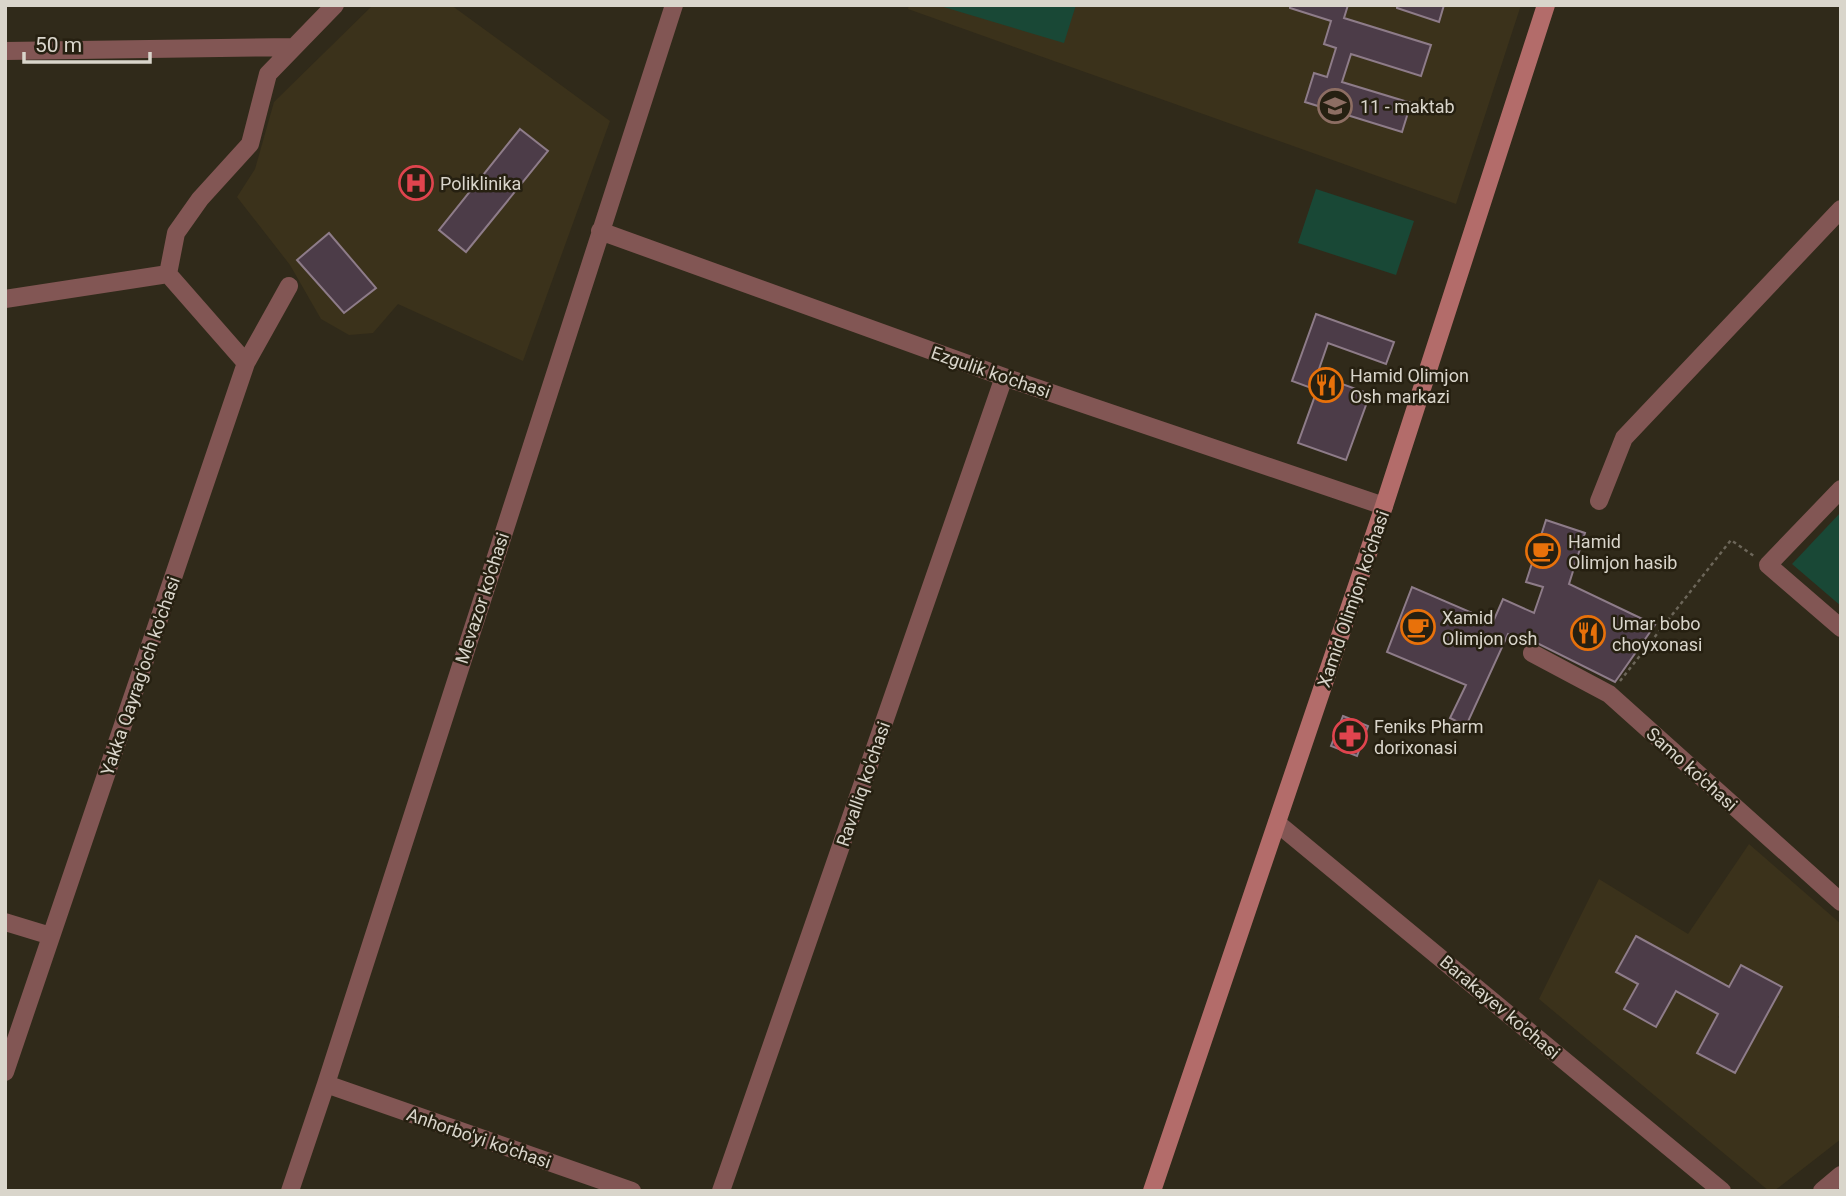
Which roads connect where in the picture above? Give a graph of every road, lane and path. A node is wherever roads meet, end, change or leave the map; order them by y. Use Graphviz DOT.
graph roads {
  1 [pos="335,5"];
  2 [pos="674,5"];
  3 [pos="1546,5"];
  4 [pos="294,47"];
  5 [pos="5,51"];
  6 [pos="1841,209"];
  7 [pos="600,231"];
  8 [pos="168,274"];
  9 [pos="289,286"];
  10 [pos="5,299"];
  11 [pos="246,363"];
  12 [pos="1004,377"];
  13 [pos="1841,489"];
  14 [pos="1600,501"];
  15 [pos="1384,506"];
  16 [pos="1768,565"];
  17 [pos="1841,628"];
  18 [pos="1532,653"];
  19 [pos="1609,694"];
  20 [pos="1277,822"];
  21 [pos="1841,902"];
  22 [pos="5,922"];
  23 [pos="51,936"];
  24 [pos="5,1072"];
  25 [pos="326,1084"];
  26 [pos="1841,1175"];
  27 [pos="290,1191"];
  28 [pos="632,1191"];
  29 [pos="721,1191"];
  30 [pos="1152,1191"];
  31 [pos="1722,1191"];
  32 [pos="1822,1191"];
  1 -- 4 [label="street"];
  2 -- 7 [label="street, Mevazor ko'chasi"];
  3 -- 15 [label="main road, Xamid Olimjon ko'chasi"];
  4 -- 5 [label="street"];
  4 -- 8 [label="street"];
  6 -- 14 [label="street"];
  7 -- 12 [label="street, Ezgulik ko'chasi"];
  7 -- 25 [label="street, Mevazor ko'chasi"];
  8 -- 10 [label="street"];
  8 -- 11 [label="street"];
  9 -- 11 [label="street, Yakka Qayrag'och ko'chasi"];
  11 -- 23 [label="street, Yakka Qayrag'och ko'chasi"];
  12 -- 15 [label="street, Ezgulik ko'chasi"];
  12 -- 29 [label="street, Ravalliq ko'chasi"];
  13 -- 16 [label="street"];
  15 -- 20 [label="main road, Xamid Olimjon ko'chasi"];
  16 -- 17 [label="street"];
  16 -- 19 [label="path"];
  18 -- 19 [label="street, Samo ko'chasi"];
  19 -- 21 [label="street, Samo ko'chasi"];
  20 -- 30 [label="main road, Xamid Olimjon ko'chasi"];
  20 -- 31 [label="street, Barakayev ko'chasi"];
  22 -- 23 [label="street"];
  23 -- 24 [label="street, Yakka Qayrag'och ko'chasi"];
  25 -- 27 [label="street, Mevazor ko'chasi"];
  25 -- 28 [label="street, Anhorbo'yi ko'chasi"];
  26 -- 32 [label="street"];
}
